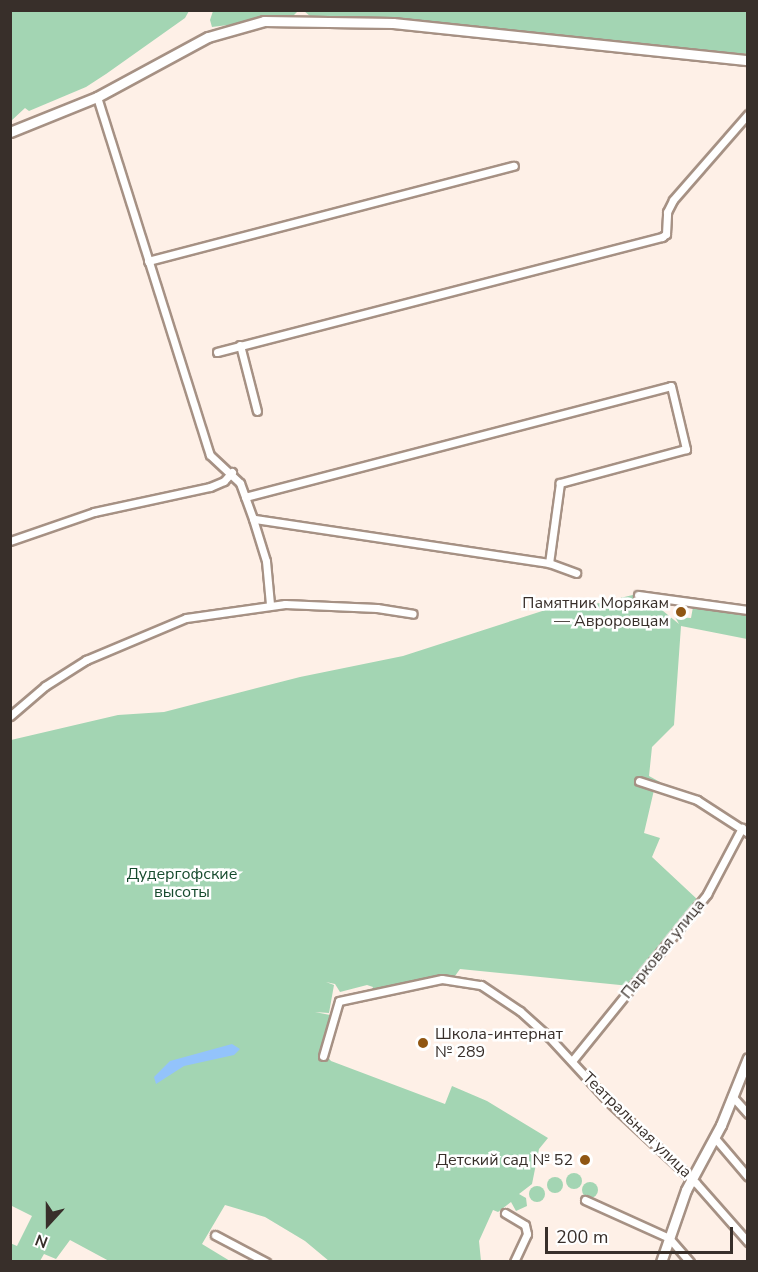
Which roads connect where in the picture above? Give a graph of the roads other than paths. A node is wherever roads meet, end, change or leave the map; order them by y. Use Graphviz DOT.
graph roads {
  1 [pos="747,60"];
  2 [pos="97,97"];
  3 [pos="747,114"];
  4 [pos="10,132"];
  5 [pos="514,166"];
  6 [pos="147,261"];
  7 [pos="240,345"];
  8 [pos="217,352"];
  9 [pos="257,411"];
  10 [pos="232,472"];
  11 [pos="245,496"];
  12 [pos="253,519"];
  13 [pos="10,541"];
  14 [pos="549,563"];
  15 [pos="576,573"];
  16 [pos="639,594"];
  17 [pos="270,604"];
  18 [pos="747,610"];
  19 [pos="413,614"];
  20 [pos="10,716"];
  21 [pos="639,781"];
  22 [pos="744,831"];
  23 [pos="323,1056"];
  24 [pos="747,1058"];
  25 [pos="572,1061"];
  26 [pos="732,1096"];
  27 [pos="747,1114"];
  28 [pos="714,1137"];
  29 [pos="747,1177"];
  30 [pos="692,1178"];
  31 [pos="585,1200"];
  32 [pos="505,1214"];
  33 [pos="215,1235"];
  34 [pos="669,1238"];
  35 [pos="747,1242"];
  36 [pos="266,1262"];
  37 [pos="514,1262"];
  38 [pos="661,1262"];
  39 [pos="690,1262"];
  1 -- 2 [label="street"];
  2 -- 4 [label="street"];
  2 -- 6 [label="street"];
  3 -- 7 [label="street"];
  5 -- 6 [label="street"];
  6 -- 10 [label="street"];
  7 -- 8 [label="street"];
  7 -- 9 [label="street"];
  10 -- 11 [label="street"];
  10 -- 13 [label="street"];
  11 -- 12 [label="street"];
  11 -- 14 [label="street"];
  12 -- 14 [label="street"];
  12 -- 17 [label="street"];
  14 -- 15 [label="street"];
  16 -- 18 [label="street"];
  17 -- 19 [label="street"];
  17 -- 20 [label="street"];
  21 -- 22 [label="street"];
  22 -- 25 [label="street, Парковая улица"];
  23 -- 25 [label="street, Театральная улица"];
  24 -- 26 [label="street"];
  25 -- 30 [label="street, Театральная улица"];
  26 -- 27 [label="street"];
  26 -- 28 [label="street"];
  28 -- 29 [label="street"];
  28 -- 30 [label="street"];
  30 -- 34 [label="street"];
  30 -- 35 [label="street, Театральная улица"];
  31 -- 34 [label="street"];
  32 -- 37 [label="street"];
  33 -- 36 [label="street"];
  34 -- 38 [label="street"];
  34 -- 39 [label="street"];
}
